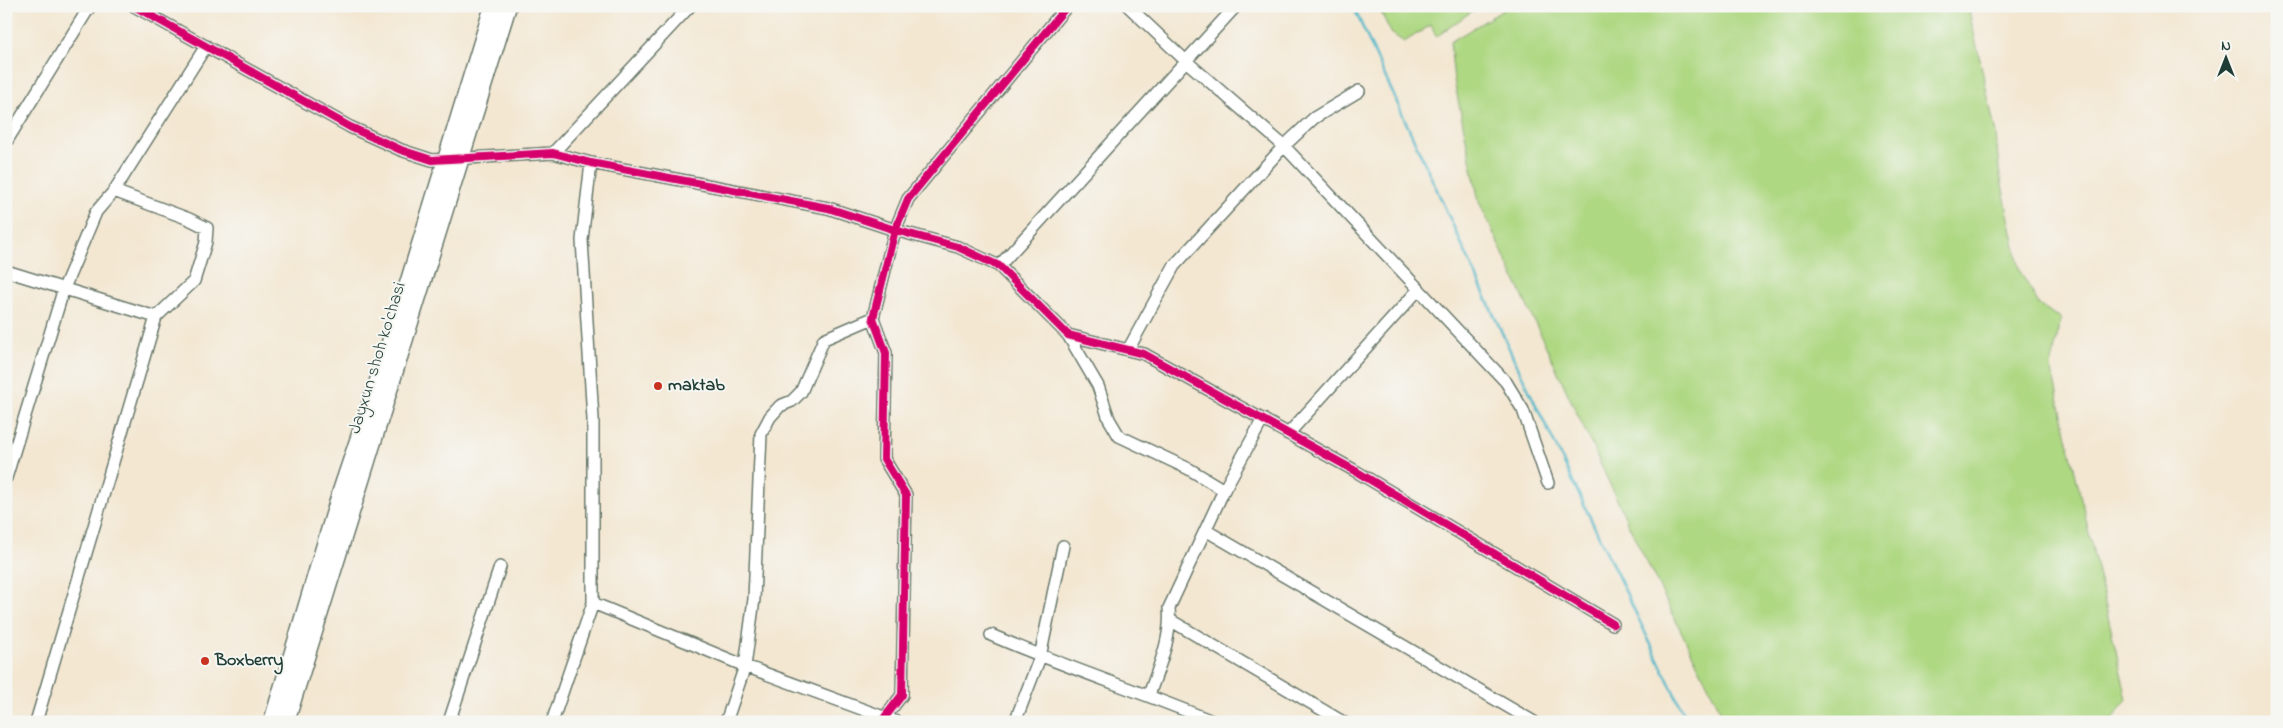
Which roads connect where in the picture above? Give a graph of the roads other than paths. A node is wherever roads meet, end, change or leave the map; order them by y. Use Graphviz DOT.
graph roads {
  1 [pos="90,6"];
  2 [pos="134,6"];
  3 [pos="493,6"];
  4 [pos="508,6"];
  5 [pos="690,6"];
  6 [pos="1067,6"];
  7 [pos="1128,6"];
  8 [pos="1236,6"];
  9 [pos="206,46"];
  10 [pos="1186,62"];
  11 [pos="1359,91"];
  12 [pos="6,142"];
  13 [pos="1284,146"];
  14 [pos="553,153"];
  15 [pos="453,160"];
  16 [pos="591,163"];
  17 [pos="114,191"];
  18 [pos="896,230"];
  19 [pos="999,266"];
  20 [pos="6,270"];
  21 [pos="64,288"];
  22 [pos="1419,289"];
  23 [pos="156,317"];
  24 [pos="873,318"];
  25 [pos="1068,335"];
  26 [pos="1128,350"];
  27 [pos="1263,419"];
  28 [pos="1288,434"];
  29 [pos="6,478"];
  30 [pos="1548,483"];
  31 [pos="1224,490"];
  32 [pos="1206,531"];
  33 [pos="1063,546"];
  34 [pos="500,567"];
  35 [pos="593,603"];
  36 [pos="1170,620"];
  37 [pos="1613,624"];
  38 [pos="990,635"];
  39 [pos="1040,657"];
  40 [pos="746,666"];
  41 [pos="1149,694"];
  42 [pos="867,717"];
  43 [pos="884,717"];
  44 [pos="36,722"];
  45 [pos="272,722"];
  46 [pos="286,722"];
  47 [pos="449,722"];
  48 [pos="552,722"];
  49 [pos="726,722"];
  50 [pos="897,722"];
  51 [pos="1015,722"];
  52 [pos="1214,722"];
  53 [pos="1343,722"];
  54 [pos="1534,722"];
  1 -- 12 [label="street"];
  2 -- 9 [label="street"];
  3 -- 15 [label="highway, Jayxun shoh ko'chasi"];
  4 -- 15 [label="highway, Jayxun shoh ko'chasi"];
  5 -- 14 [label="street"];
  6 -- 18 [label="street"];
  7 -- 10 [label="street"];
  8 -- 10 [label="street"];
  9 -- 15 [label="street"];
  9 -- 17 [label="street"];
  10 -- 13 [label="street"];
  10 -- 19 [label="street"];
  11 -- 13 [label="street"];
  13 -- 22 [label="street"];
  13 -- 26 [label="street"];
  14 -- 15 [label="street"];
  14 -- 16 [label="street"];
  15 -- 45 [label="highway, Jayxun shoh ko'chasi"];
  15 -- 46 [label="highway, Jayxun shoh ko'chasi"];
  16 -- 18 [label="street"];
  16 -- 35 [label="street"];
  17 -- 21 [label="street"];
  17 -- 23 [label="street"];
  18 -- 19 [label="street"];
  18 -- 24 [label="street"];
  19 -- 25 [label="street"];
  20 -- 21 [label="street"];
  21 -- 23 [label="street"];
  21 -- 29 [label="street"];
  22 -- 28 [label="street"];
  22 -- 30 [label="street"];
  23 -- 44 [label="street"];
  24 -- 40 [label="street"];
  24 -- 43 [label="street"];
  25 -- 26 [label="street"];
  25 -- 31 [label="street"];
  26 -- 27 [label="street"];
  27 -- 28 [label="street"];
  27 -- 31 [label="street"];
  28 -- 37 [label="street"];
  31 -- 32 [label="street"];
  32 -- 36 [label="street"];
  32 -- 54 [label="street"];
  33 -- 39 [label="street"];
  34 -- 47 [label="street"];
  35 -- 40 [label="street"];
  35 -- 48 [label="street"];
  36 -- 41 [label="street"];
  36 -- 53 [label="street"];
  38 -- 39 [label="street"];
  39 -- 41 [label="street"];
  39 -- 51 [label="street"];
  40 -- 42 [label="street"];
  40 -- 49 [label="street"];
  41 -- 52 [label="street"];
  42 -- 43 [label="street"];
  43 -- 50 [label="street"];
}
